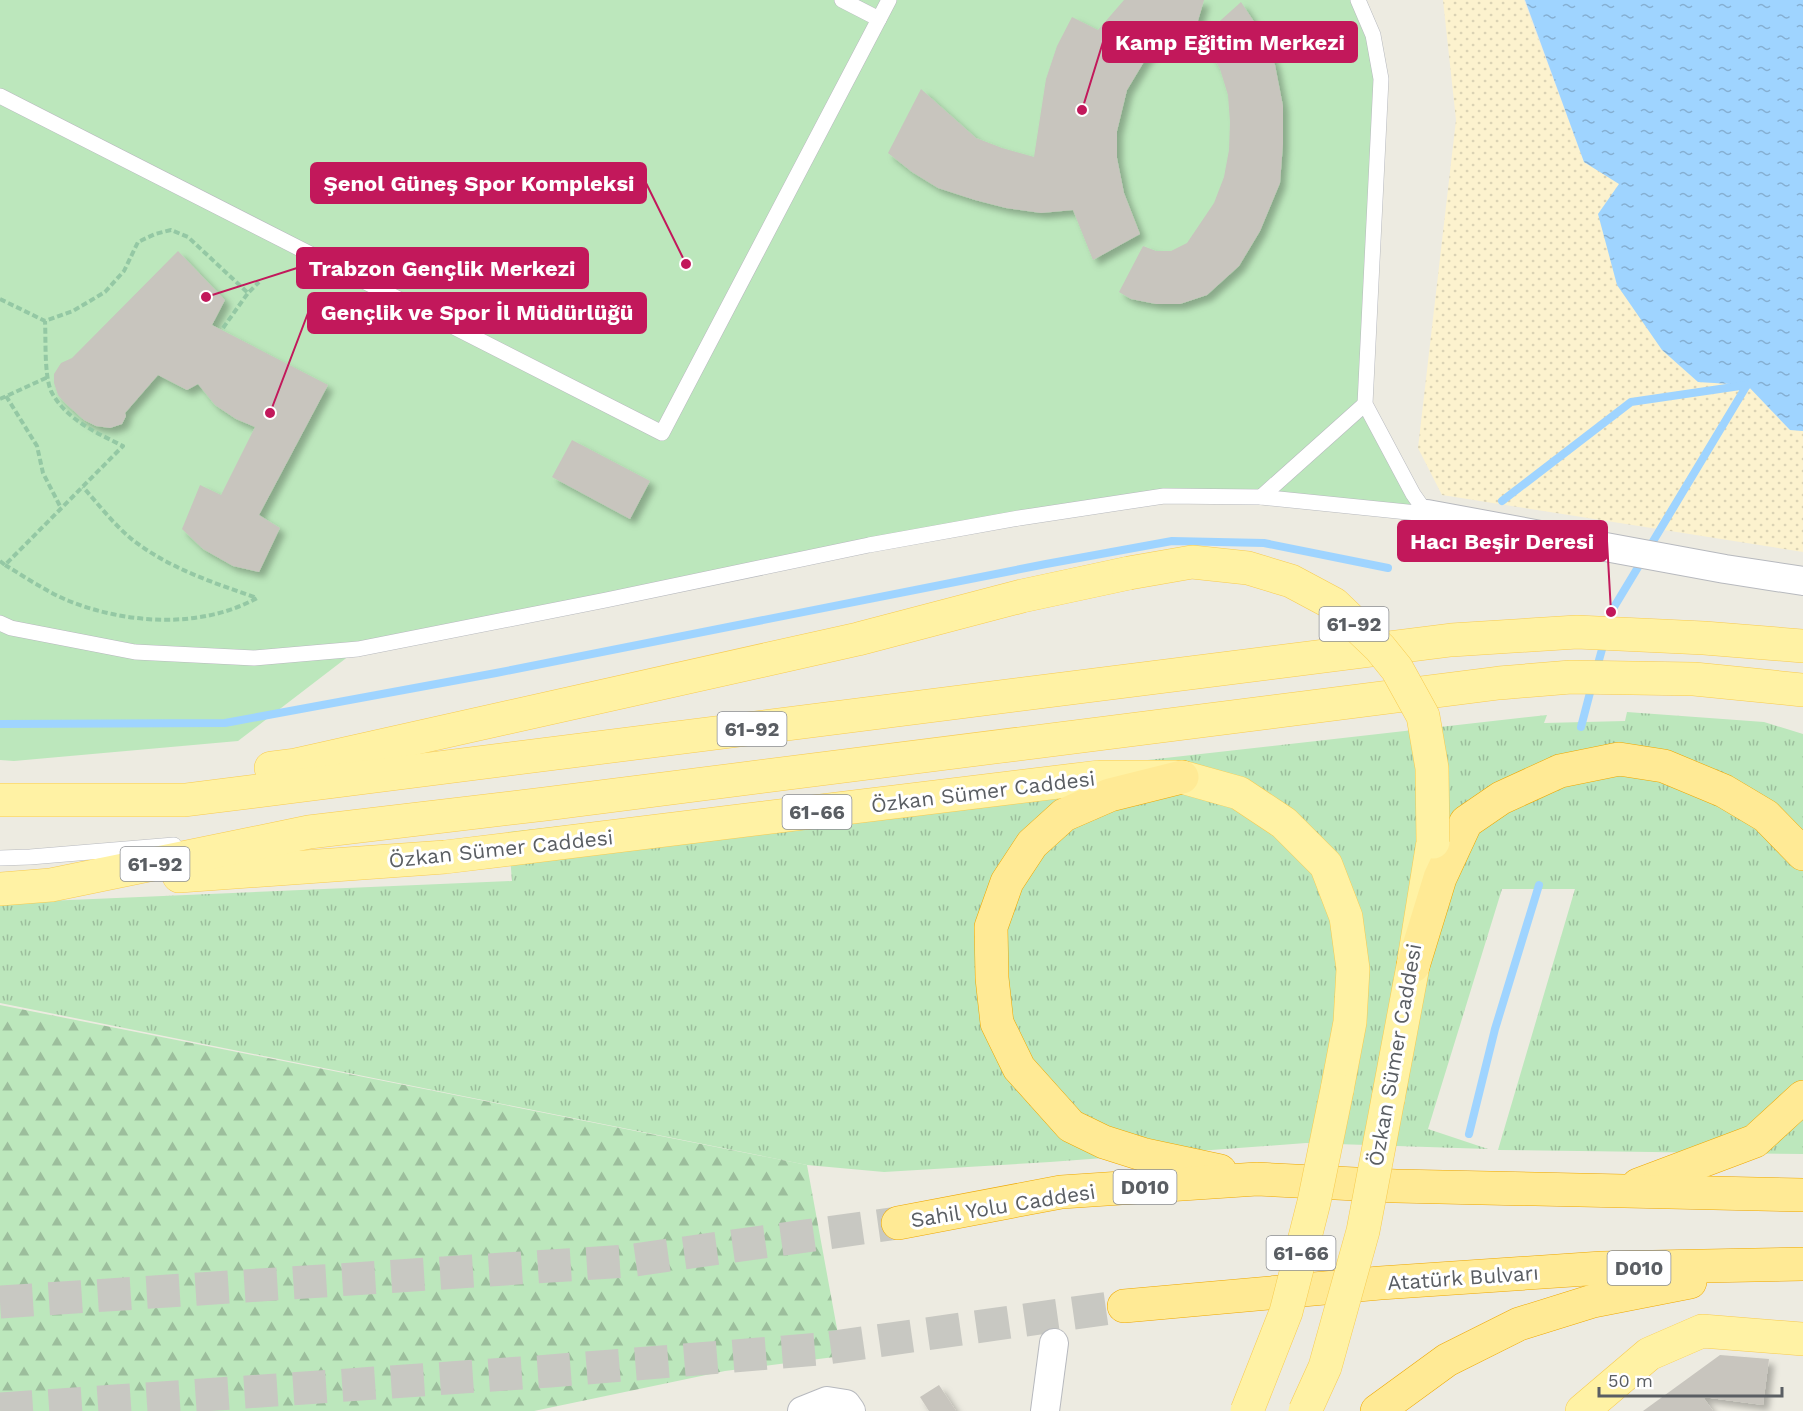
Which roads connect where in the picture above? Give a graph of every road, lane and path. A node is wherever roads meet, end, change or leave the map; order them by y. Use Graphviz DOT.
graph roads {
  1 [pos="842,0"];
  2 [pos="889,0"];
  3 [pos="1358,0"];
  4 [pos="879,19"];
  5 [pos="0,96"];
  6 [pos="259,282"];
  7 [pos="248,293"];
  8 [pos="0,298"];
  9 [pos="45,321"];
  10 [pos="223,328"];
  11 [pos="49,377"];
  12 [pos="6,396"];
  13 [pos="0,399"];
  14 [pos="1365,404"];
  15 [pos="83,487"];
  16 [pos="1261,497"];
  17 [pos="61,508"];
  18 [pos="1427,514"];
  19 [pos="0,561"];
  20 [pos="5,565"];
  21 [pos="1803,581"];
  22 [pos="0,623"];
  23 [pos="1803,646"];
  24 [pos="1800,691"];
  25 [pos="1182,777"];
  26 [pos="0,799"];
  27 [pos="309,832"];
  28 [pos="1432,842"];
  29 [pos="1803,854"];
  30 [pos="0,858"];
  31 [pos="51,885"];
  32 [pos="0,889"];
  33 [pos="1413,966"];
  34 [pos="1803,1097"];
  35 [pos="1257,1179"];
  36 [pos="1803,1188"];
  37 [pos="1623,1191"];
  38 [pos="1735,1194"];
  39 [pos="1803,1195"];
  40 [pos="898,1223"];
  41 [pos="1791,1265"];
  42 [pos="1124,1306"];
  43 [pos="1803,1339"];
  44 [pos="1054,1343"];
  45 [pos="802,1411"];
  46 [pos="851,1411"];
  47 [pos="1045,1411"];
  48 [pos="1247,1411"];
  49 [pos="1305,1411"];
  50 [pos="1377,1411"];
  51 [pos="1582,1411"];
  1 -- 4 [label="lane"];
  2 -- 4 [label="lane"];
  3 -- 14 [label="lane"];
  4 -- 5 [label="lane"];
  6 -- 7 [label="path"];
  7 -- 9 [label="path"];
  7 -- 10 [label="path"];
  8 -- 9 [label="path"];
  9 -- 11 [label="path"];
  11 -- 12 [label="path"];
  11 -- 15 [label="path"];
  12 -- 13 [label="path"];
  12 -- 17 [label="path"];
  14 -- 16 [label="lane"];
  14 -- 18 [label="lane"];
  15 -- 17 [label="path"];
  15 -- 20 [label="path"];
  16 -- 18 [label="lane"];
  16 -- 22 [label="lane"];
  17 -- 20 [label="path"];
  18 -- 21 [label="street"];
  19 -- 20 [label="path"];
  23 -- 26 [label="main road, Özkan Sümer Caddesi / 61-92"];
  24 -- 27 [label="main road, Özkan Sümer Caddesi / 61-92"];
  25 -- 31 [label="main road, Özkan Sümer Caddesi / 61-66"];
  25 -- 35 [label="highway"];
  25 -- 48 [label="main road, Özkan Sümer Caddesi / 61-66, bridge"];
  26 -- 28 [label="main road, Özkan Sümer Caddesi / 61-92, bridge"];
  27 -- 30 [label="lane"];
  27 -- 31 [label="main road, Özkan Sümer Caddesi / 61-92"];
  28 -- 33 [label="main road, Özkan Sümer Caddesi / 61-66"];
  29 -- 33 [label="highway"];
  31 -- 32 [label="main road, Özkan Sümer Caddesi / 61-92"];
  33 -- 49 [label="main road, Özkan Sümer Caddesi / 61-66, bridge"];
  34 -- 37 [label="highway"];
  35 -- 37 [label="highway, Sahil Yolu Caddesi / D010"];
  35 -- 40 [label="highway, Sahil Yolu Caddesi / D010"];
  36 -- 38 [label="highway"];
  37 -- 38 [label="highway, D010"];
  38 -- 39 [label="highway, D010"];
  41 -- 42 [label="highway, Atatürk Bulvarı / D010"];
  41 -- 50 [label="highway"];
  43 -- 51 [label="main road"];
  44 -- 47 [label="street"];
  45 -- 46 [label="street"];
}
